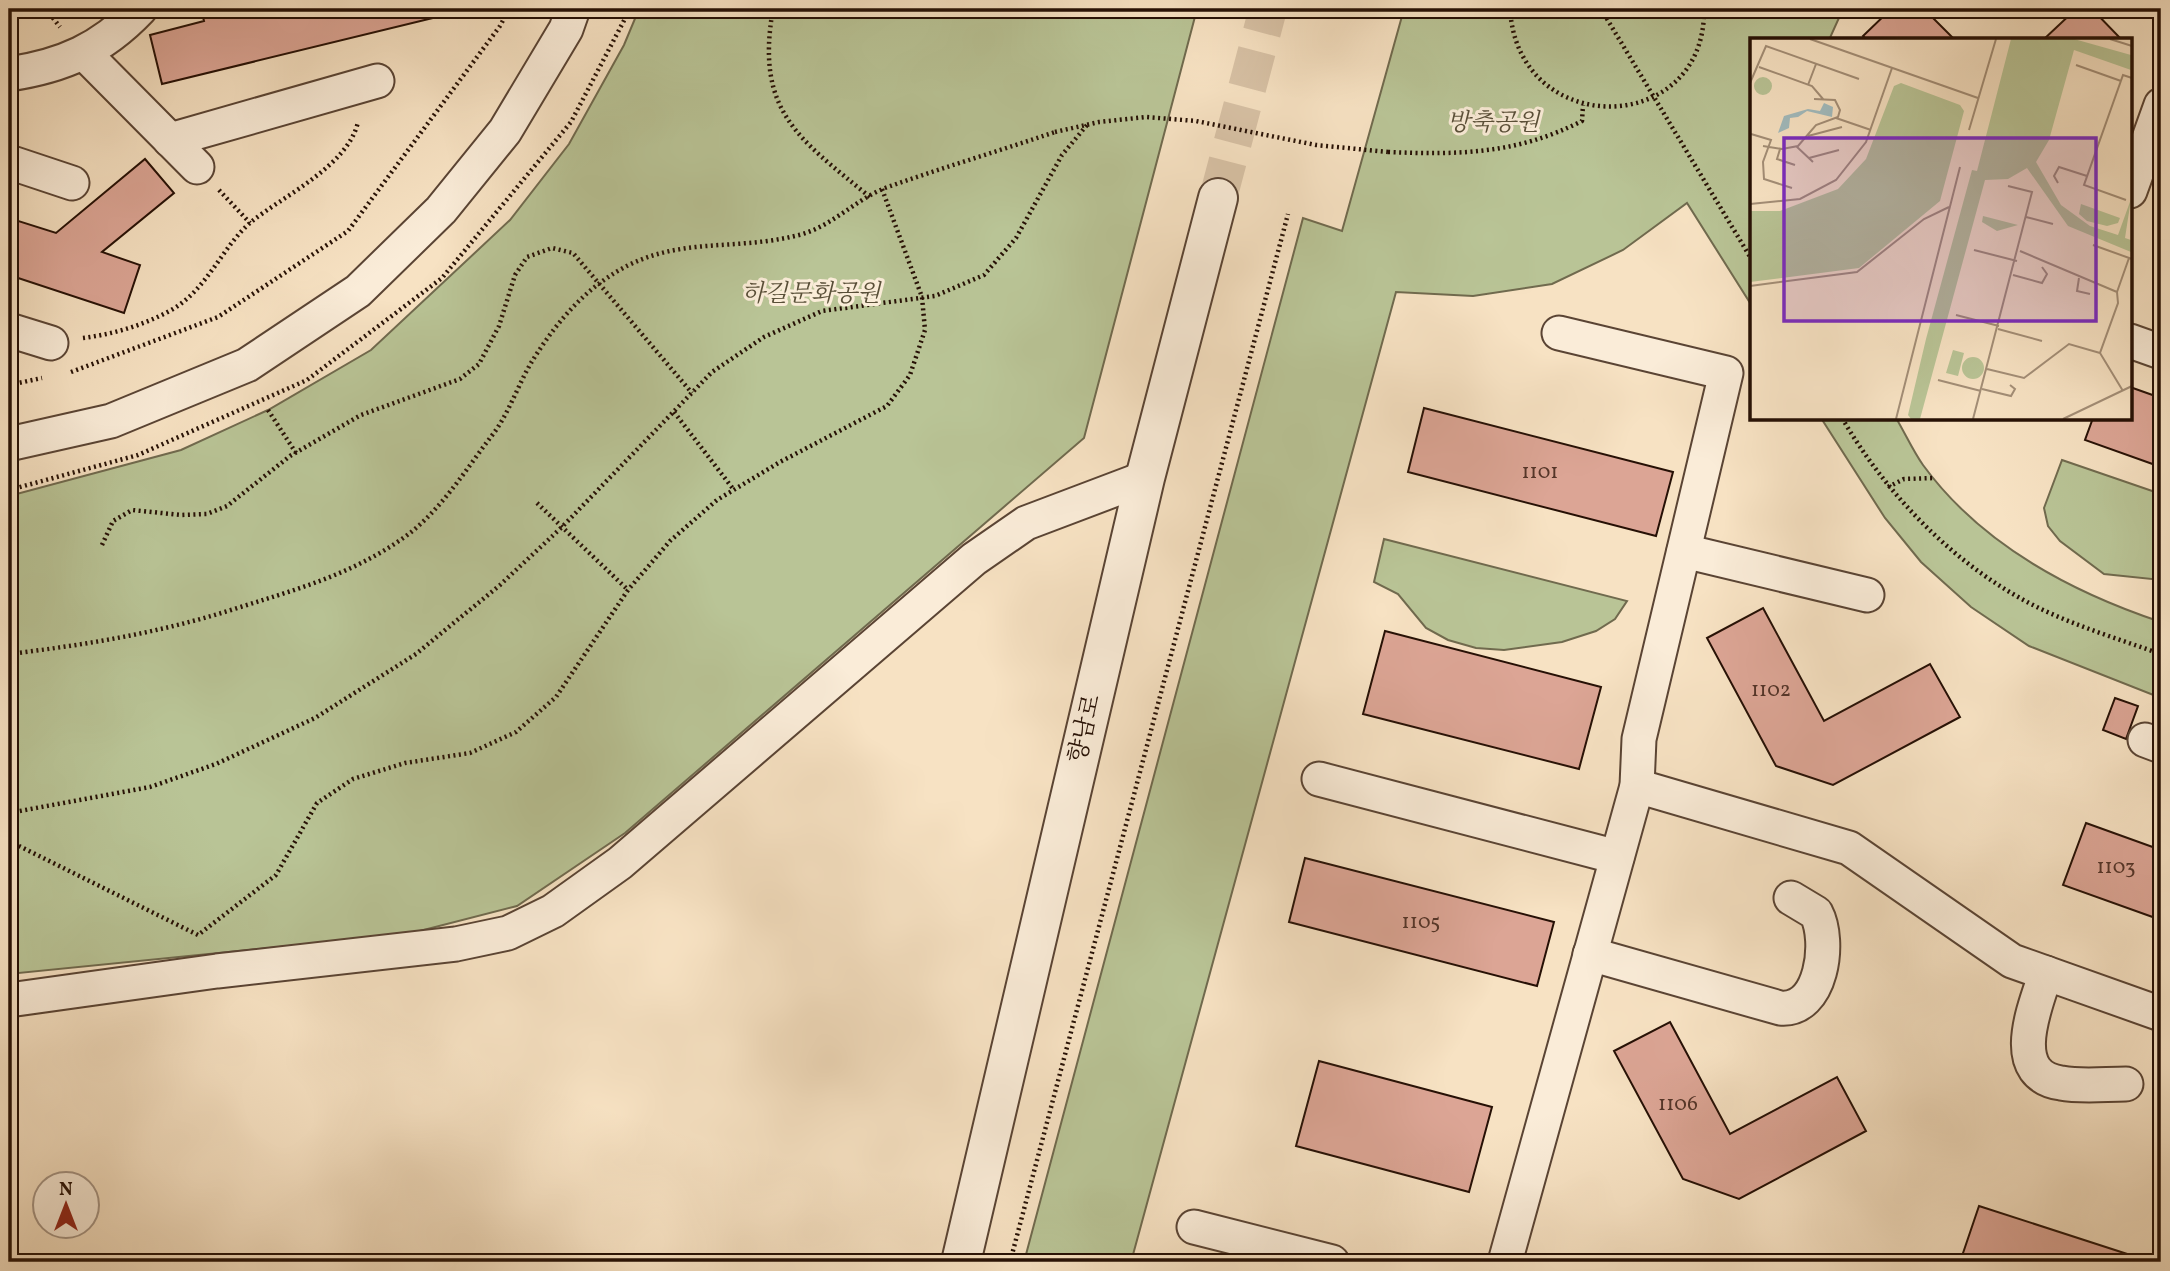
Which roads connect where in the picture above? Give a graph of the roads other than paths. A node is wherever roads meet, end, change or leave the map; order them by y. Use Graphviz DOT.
graph roads {
  1 [pos="140,9"];
  2 [pos="573,9"];
  3 [pos="84,53"];
  4 [pos="9,74"];
  5 [pos="370,83"];
  6 [pos="2161,105"];
  7 [pos="170,140"];
  8 [pos="9,162"];
  9 [pos="197,167"];
  10 [pos="72,183"];
  11 [pos="2132,185"];
  12 [pos="1218,198"];
  13 [pos="9,330"];
  14 [pos="1559,333"];
  15 [pos="2132,342"];
  16 [pos="2161,352"];
  17 [pos="55,359"];
  18 [pos="9,444"];
  19 [pos="1145,478"];
  20 [pos="1684,551"];
  21 [pos="1867,595"];
  22 [pos="1318,779"];
  23 [pos="1637,786"];
  24 [pos="1617,857"];
  25 [pos="1791,898"];
  26 [pos="1590,954"];
  27 [pos="2046,973"];
  28 [pos="9,1000"];
  29 [pos="2161,1014"];
  30 [pos="2126,1084"];
  31 [pos="1194,1227"];
  32 [pos="961,1262"];
  33 [pos="1332,1262"];
  34 [pos="1505,1262"];
  1 -- 3 [label="street"];
  2 -- 18 [label="street"];
  3 -- 4 [label="street"];
  3 -- 7 [label="street"];
  5 -- 7 [label="street"];
  6 -- 11 [label="street"];
  7 -- 9 [label="street"];
  8 -- 10 [label="street"];
  12 -- 19 [label="street, 향남로"];
  13 -- 17 [label="street"];
  14 -- 20 [label="street"];
  15 -- 16 [label="street"];
  19 -- 28 [label="street"];
  19 -- 32 [label="street, 향남로"];
  20 -- 21 [label="street"];
  20 -- 23 [label="street"];
  22 -- 24 [label="street"];
  23 -- 24 [label="street"];
  23 -- 27 [label="street"];
  24 -- 26 [label="street"];
  25 -- 26 [label="street"];
  26 -- 34 [label="street"];
  27 -- 29 [label="street"];
  27 -- 30 [label="street"];
  31 -- 33 [label="street"];
}
